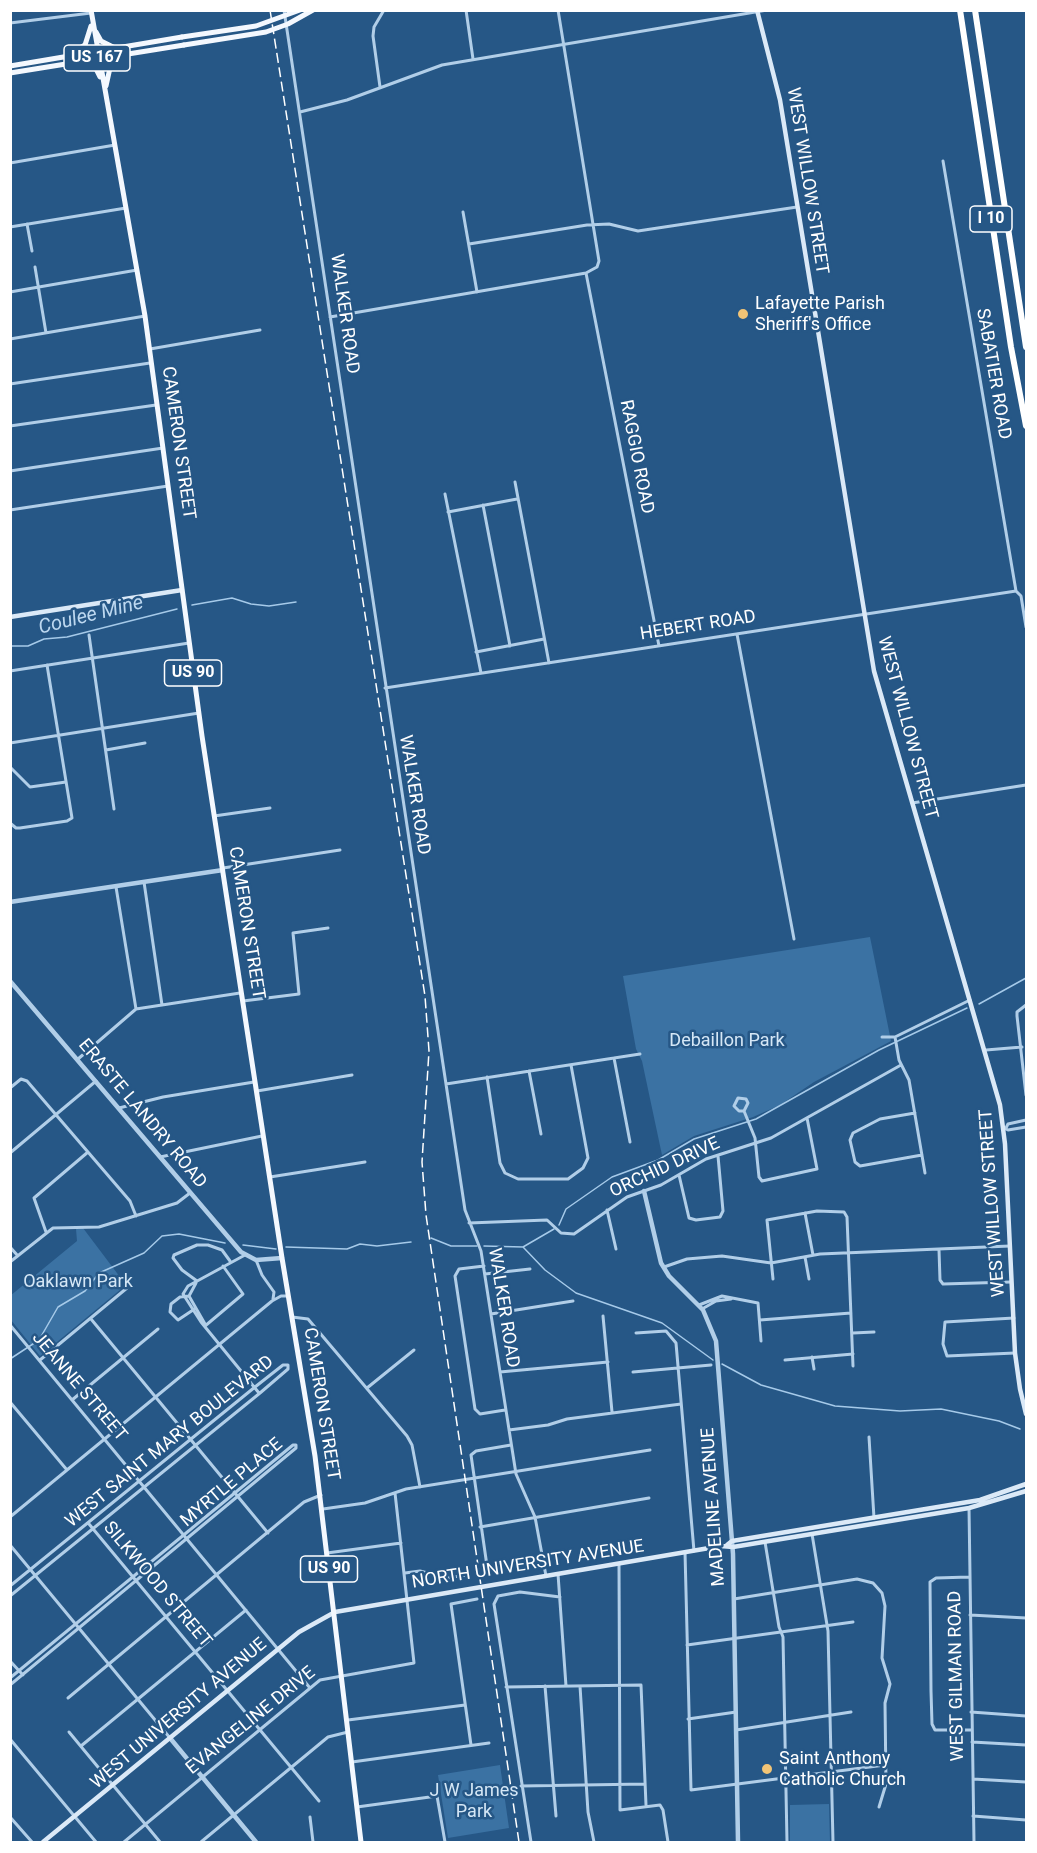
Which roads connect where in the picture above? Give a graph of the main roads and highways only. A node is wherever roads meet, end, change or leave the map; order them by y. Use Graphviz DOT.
graph roads {
  1 [pos="300,10"];
  2 [pos="313,10"];
  3 [pos="960,10"];
  4 [pos="975,10"];
  5 [pos="758,12"];
  6 [pos="92,16"];
  7 [pos="126,47"];
  8 [pos="131,53"];
  9 [pos="98,54"];
  10 [pos="68,55"];
  11 [pos="83,60"];
  12 [pos="10,66"];
  13 [pos="10,73"];
  14 [pos="103,83"];
  15 [pos="106,94"];
  16 [pos="1026,347"];
  17 [pos="1026,426"];
  18 [pos="182,590"];
  19 [pos="10,617"];
  20 [pos="1026,1414"];
  21 [pos="1026,1484"];
  22 [pos="1026,1491"];
  23 [pos="730,1544"];
  24 [pos="335,1612"];
  25 [pos="43,1842"];
  26 [pos="361,1842"];
  1 -- 7 [label="main road, US 167, bridge"];
  2 -- 8 [label="main road, US 167, bridge"];
  3 -- 17 [label="highway, I 10"];
  4 -- 16 [label="highway, I 10"];
  5 -- 20 [label="main road, WEST WILLOW STREET"];
  6 -- 7 [label="main road"];
  6 -- 9 [label="main road, CAMERON STREET / US 90"];
  6 -- 10 [label="main road"];
  7 -- 9 [label="main road, US 167"];
  8 -- 9 [label="main road, US 167"];
  8 -- 15 [label="main road"];
  9 -- 10 [label="main road, US 167"];
  9 -- 11 [label="main road, US 167"];
  9 -- 14 [label="main road, CAMERON STREET / US 90"];
  10 -- 12 [label="main road, US 167"];
  11 -- 13 [label="main road, US 167"];
  11 -- 14 [label="main road"];
  14 -- 15 [label="main road, CAMERON STREET / US 90"];
  15 -- 18 [label="main road, CAMERON STREET / US 90"];
  18 -- 19 [label="main road"];
  18 -- 24 [label="main road, CAMERON STREET / US 90"];
  21 -- 23 [label="main road, NORTH UNIVERSITY AVENUE"];
  22 -- 23 [label="main road, NORTH UNIVERSITY AVENUE"];
  23 -- 24 [label="main road, NORTH UNIVERSITY AVENUE"];
  24 -- 25 [label="main road, WEST UNIVERSITY AVENUE"];
  24 -- 26 [label="main road, CAMERON STREET / US 90"];
}
